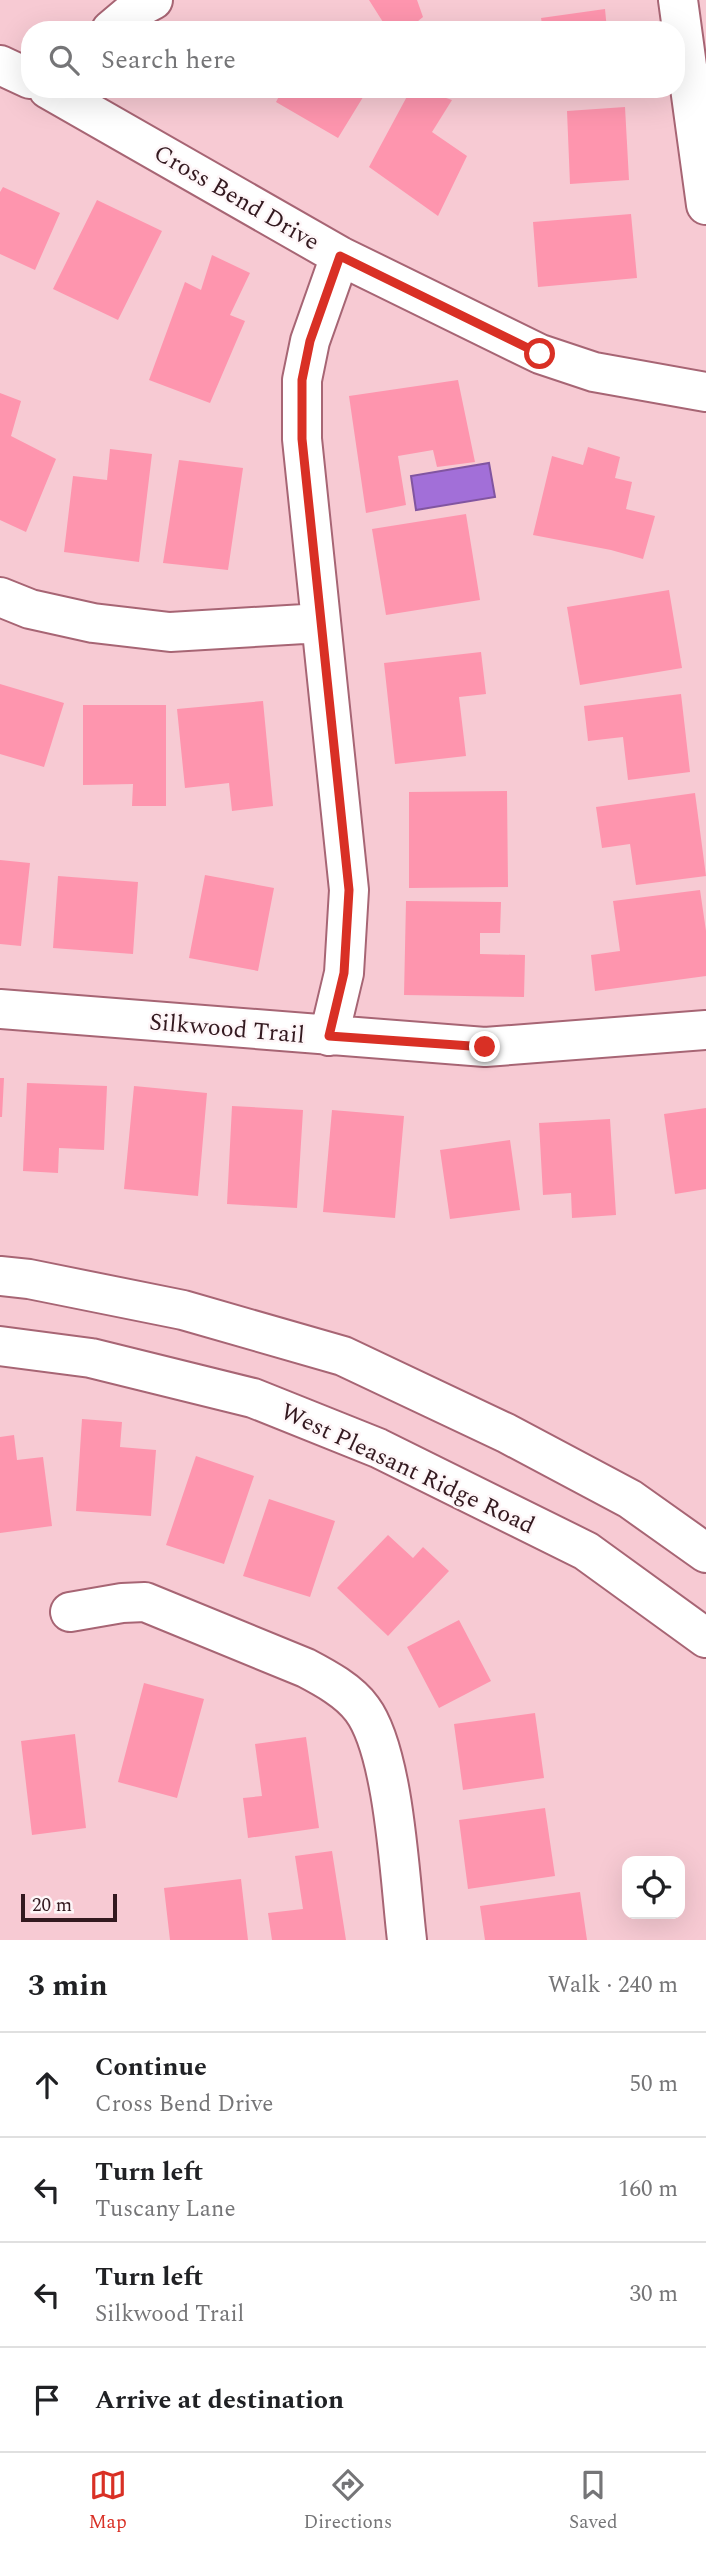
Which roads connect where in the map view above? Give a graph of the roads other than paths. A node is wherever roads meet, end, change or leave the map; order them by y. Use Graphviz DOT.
graph roads {
  1 [pos="153,0"];
  2 [pos="678,0"];
  3 [pos="122,21"];
  4 [pos="681,21"];
  5 [pos="685,51"];
  6 [pos="0,65"];
  7 [pos="21,75"];
  8 [pos="64,98"];
  9 [pos="706,205"];
  10 [pos="340,256"];
  11 [pos="706,392"];
  12 [pos="0,597"];
  13 [pos="321,623"];
  14 [pos="0,1009"];
  15 [pos="706,1030"];
  16 [pos="329,1036"];
  17 [pos="0,1276"];
  18 [pos="0,1346"];
  19 [pos="706,1553"];
  20 [pos="70,1612"];
  21 [pos="706,1638"];
  22 [pos="407,1940"];
  1 -- 3 [label="street"];
  2 -- 4 [label="street"];
  5 -- 9 [label="street"];
  6 -- 7 [label="street"];
  8 -- 10 [label="street, Cross Bend Drive"];
  10 -- 11 [label="street, Cross Bend Drive"];
  10 -- 13 [label="street"];
  12 -- 13 [label="street"];
  13 -- 16 [label="street"];
  14 -- 16 [label="street, Silkwood Trail"];
  15 -- 16 [label="street, Silkwood Trail"];
  17 -- 19 [label="street"];
  18 -- 21 [label="street, West Pleasant Ridge Road"];
  20 -- 22 [label="street"];
}
